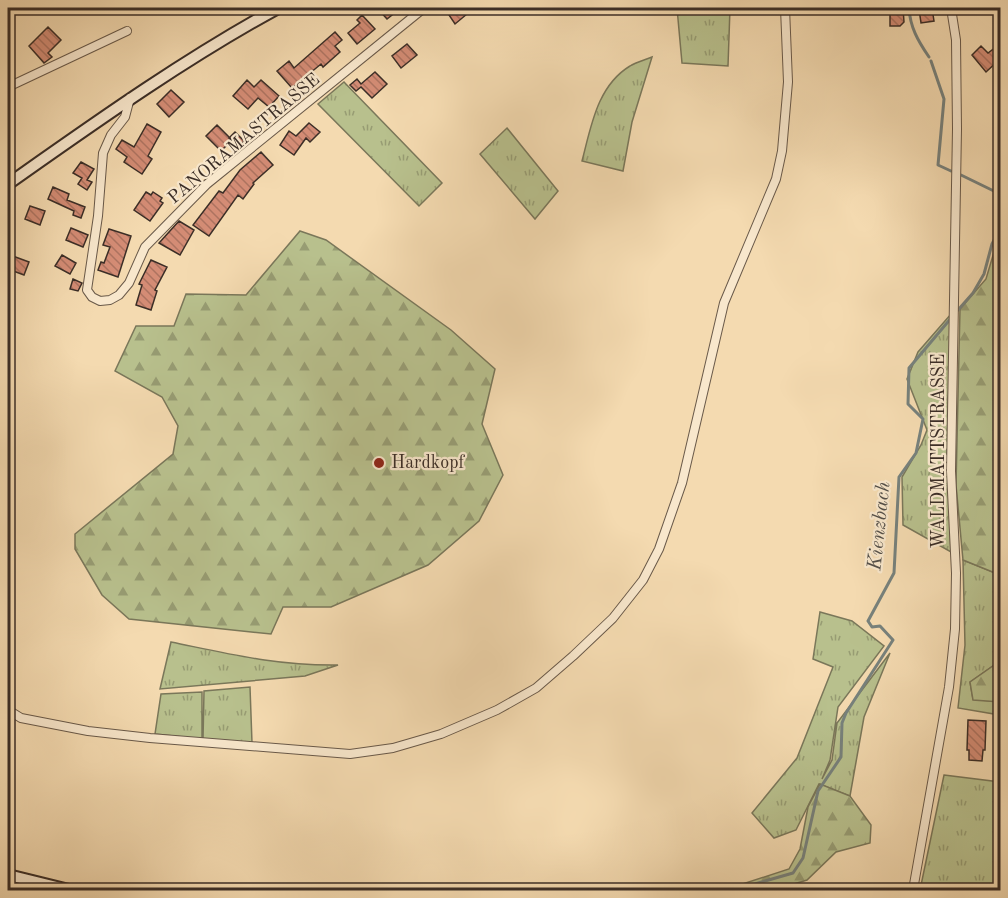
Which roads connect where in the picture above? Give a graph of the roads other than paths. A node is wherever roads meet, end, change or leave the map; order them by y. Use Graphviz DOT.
graph roads {
  1 [pos="278,8"];
  2 [pos="424,8"];
  3 [pos="785,8"];
  4 [pos="951,8"];
  5 [pos="127,31"];
  6 [pos="8,87"];
  7 [pos="130,98"];
  8 [pos="8,183"];
  9 [pos="8,710"];
  10 [pos="8,875"];
  11 [pos="69,891"];
  12 [pos="913,891"];
  1 -- 7 [label="street"];
  2 -- 7 [label="street, PANORAMASTRASSE"];
  3 -- 9 [label="street"];
  4 -- 12 [label="street, WALDMATTSTRASSE"];
  5 -- 6 [label="street"];
  7 -- 8 [label="street"];
  10 -- 11 [label="street"];
}
